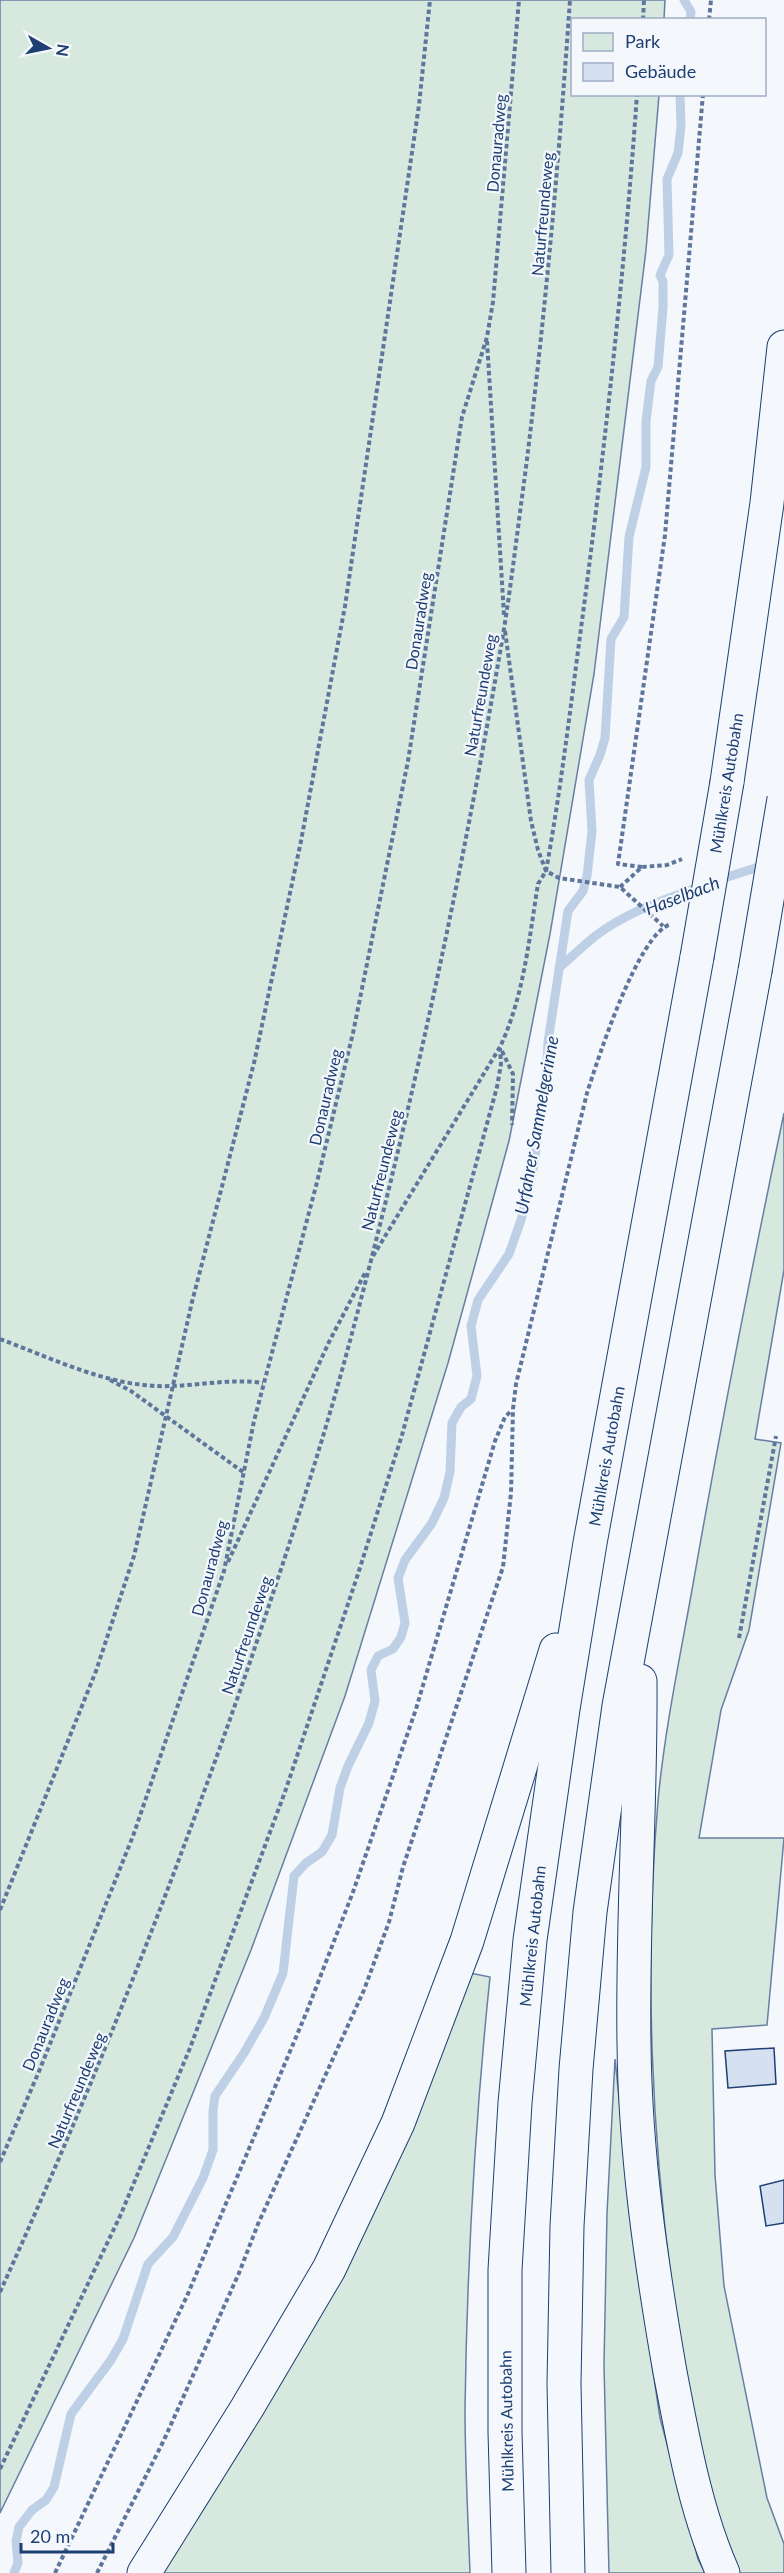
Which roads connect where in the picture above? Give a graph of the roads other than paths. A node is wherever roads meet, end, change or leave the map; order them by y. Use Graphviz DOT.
graph roads {
  1 [pos="784,346"];
  2 [pos="784,800"];
  3 [pos="590,1543"];
  4 [pos="639,1592"];
  5 [pos="144,2573"];
  6 [pos="509,2573"];
  7 [pos="568,2573"];
  8 [pos="723,2573"];
  1 -- 3 [label="highway, Mühlkreis Autobahn, bridge"];
  2 -- 4 [label="highway, bridge"];
  3 -- 5 [label="highway"];
  3 -- 6 [label="highway, Mühlkreis Autobahn"];
  4 -- 7 [label="highway"];
  4 -- 8 [label="highway"];
}
